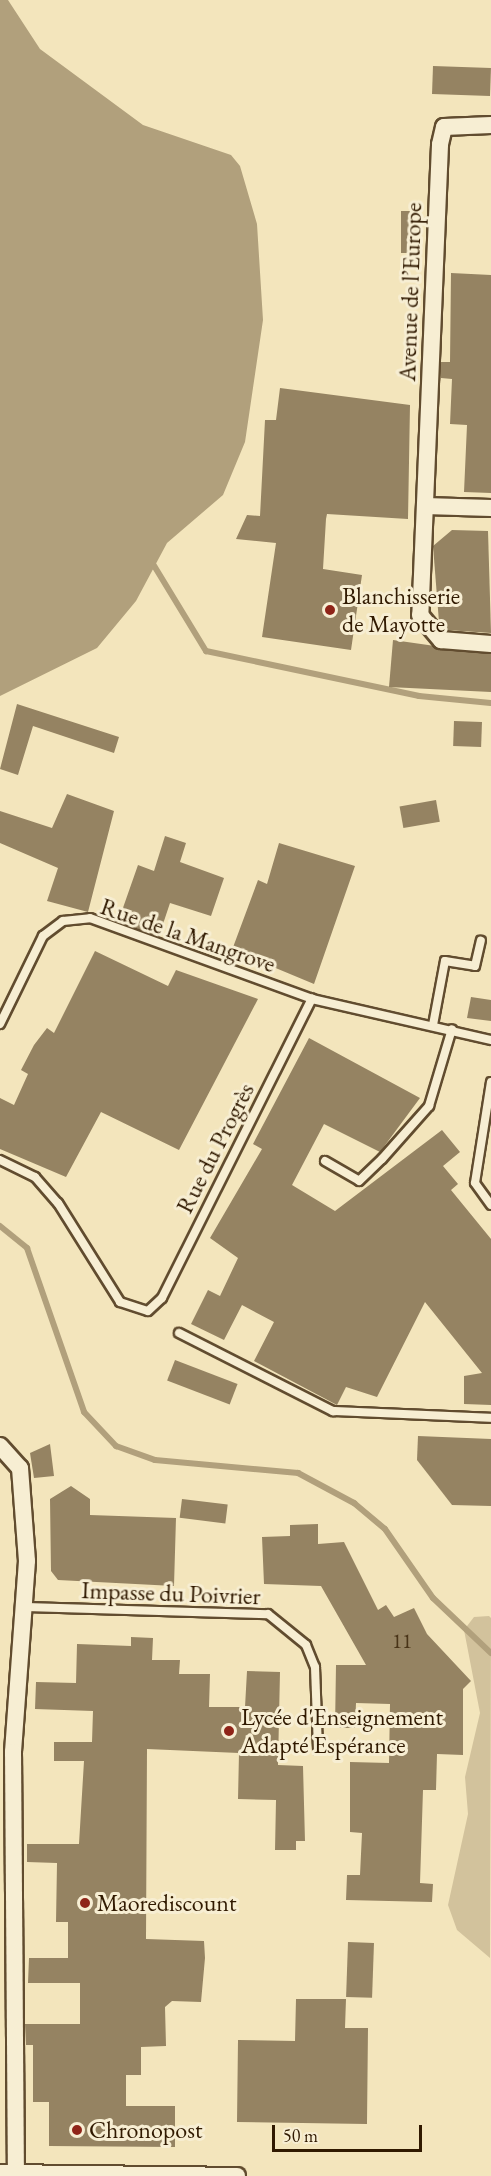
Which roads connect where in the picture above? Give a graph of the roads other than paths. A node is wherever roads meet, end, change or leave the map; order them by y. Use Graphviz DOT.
graph roads {
  1 [pos="491,125"];
  2 [pos="425,506"];
  3 [pos="491,508"];
  4 [pos="491,644"];
  5 [pos="481,941"];
  6 [pos="312,999"];
  7 [pos="0,1024"];
  8 [pos="433,1025"];
  9 [pos="452,1029"];
  10 [pos="491,1040"];
  11 [pos="491,1082"];
  12 [pos="0,1160"];
  13 [pos="325,1161"];
  14 [pos="491,1204"];
  15 [pos="179,1333"];
  16 [pos="491,1419"];
  17 [pos="0,1446"];
  18 [pos="26,1606"];
  19 [pos="318,1750"];
  20 [pos="8,2173"];
  21 [pos="237,2176"];
  1 -- 2 [label="street, Avenue de l’Europe"];
  2 -- 3 [label="street"];
  2 -- 4 [label="street, Avenue de l’Europe"];
  5 -- 8 [label="lane"];
  6 -- 7 [label="lane, Rue de la Mangrove"];
  6 -- 8 [label="lane, Rue de la Mangrove"];
  6 -- 12 [label="lane, Rue du Progrès"];
  8 -- 9 [label="lane, Rue de la Mangrove"];
  9 -- 10 [label="lane, Rue de la Mangrove"];
  9 -- 13 [label="lane"];
  11 -- 14 [label="lane"];
  15 -- 16 [label="lane"];
  17 -- 18 [label="street"];
  18 -- 19 [label="lane, Impasse du Poivrier"];
  18 -- 20 [label="street"];
  20 -- 21 [label="street"];
}
